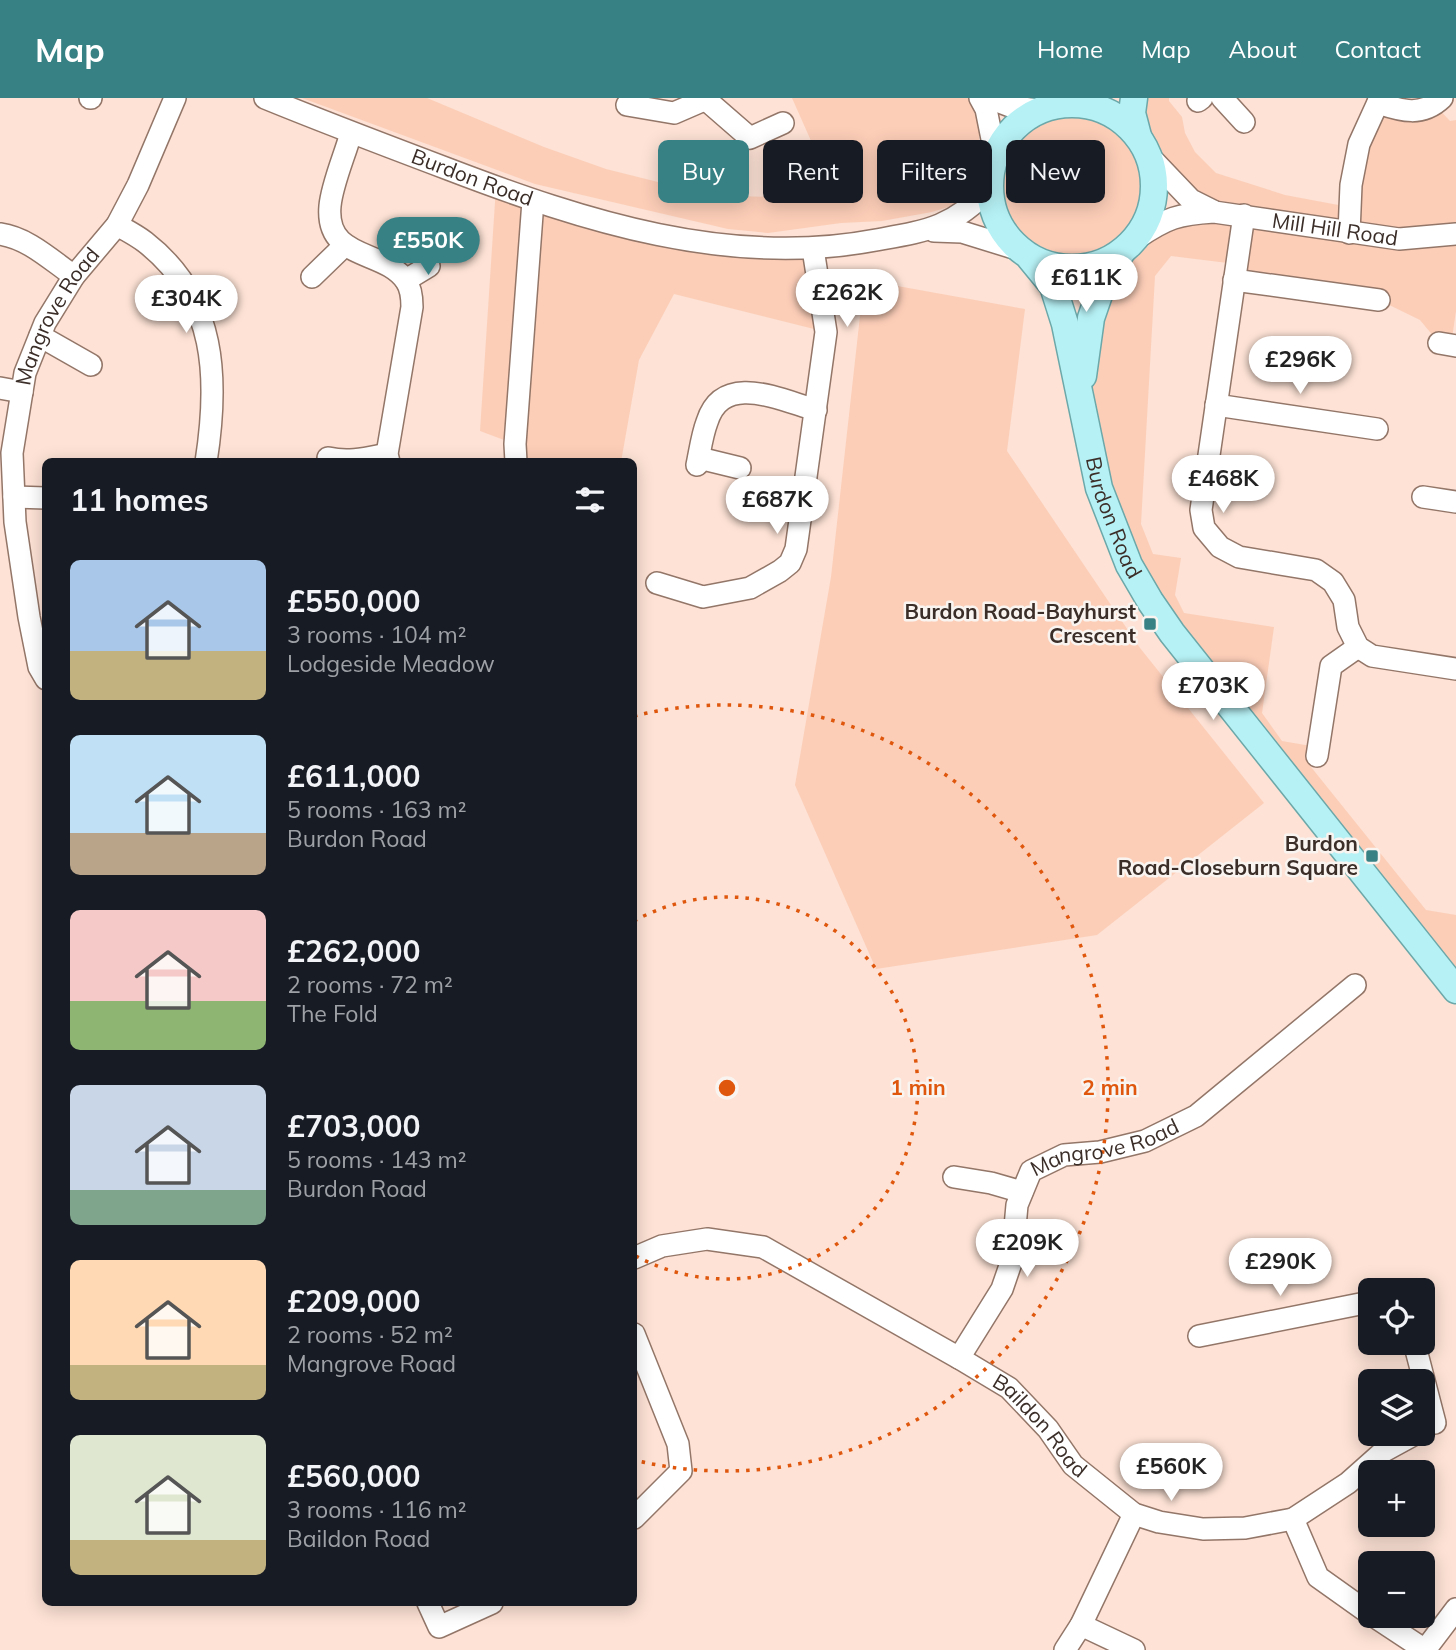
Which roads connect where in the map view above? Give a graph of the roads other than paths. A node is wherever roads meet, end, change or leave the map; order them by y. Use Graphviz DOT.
graph roads {
  1 [pos="175,98"];
  2 [pos="265,98"];
  3 [pos="980,98"];
  4 [pos="989,98"];
  5 [pos="1134,98"];
  6 [pos="1222,98"];
  7 [pos="1442,98"];
  8 [pos="704,99"];
  9 [pos="1071,100"];
  10 [pos="1379,100"];
  11 [pos="627,105"];
  12 [pos="1037,110"];
  13 [pos="1244,122"];
  14 [pos="783,123"];
  15 [pos="351,133"];
  16 [pos="1144,146"];
  17 [pos="995,153"];
  18 [pos="992,171"];
  19 [pos="533,201"];
  20 [pos="992,202"];
  21 [pos="976,203"];
  22 [pos="1214,212"];
  23 [pos="1244,215"];
  24 [pos="117,225"];
  25 [pos="925,231"];
  26 [pos="1349,233"];
  27 [pos="0,234"];
  28 [pos="1456,234"];
  29 [pos="1129,245"];
  30 [pos="344,246"];
  31 [pos="813,249"];
  32 [pos="1024,254"];
  33 [pos="429,266"];
  34 [pos="74,276"];
  35 [pos="312,277"];
  36 [pos="406,280"];
  37 [pos="1234,280"];
  38 [pos="1379,300"];
  39 [pos="40,336"];
  40 [pos="91,365"];
  41 [pos="0,388"];
  42 [pos="22,392"];
  43 [pos="1080,398"];
  44 [pos="1216,405"];
  45 [pos="816,410"];
  46 [pos="1377,429"];
  47 [pos="206,458"];
  48 [pos="388,458"];
  49 [pos="516,458"];
  50 [pos="740,468"];
  51 [pos="14,497"];
  52 [pos="1423,497"];
  53 [pos="42,498"];
  54 [pos="1456,502"];
  55 [pos="657,583"];
  56 [pos="1358,648"];
  57 [pos="1456,669"];
  58 [pos="42,672"];
  59 [pos="1317,756"];
  60 [pos="1355,985"];
  61 [pos="1456,990"];
  62 [pos="954,1177"];
  63 [pos="1022,1192"];
  64 [pos="637,1257"];
  65 [pos="1358,1304"];
  66 [pos="1199,1336"];
  67 [pos="637,1342"];
  68 [pos="959,1358"];
  69 [pos="1394,1446"];
  70 [pos="1134,1514"];
  71 [pos="637,1515"];
  72 [pos="1293,1519"];
  73 [pos="429,1606"];
  74 [pos="485,1606"];
  75 [pos="1358,1606"];
  76 [pos="1456,1609"];
  77 [pos="1081,1625"];
  78 [pos="1391,1628"];
  79 [pos="1065,1650"];
  80 [pos="1134,1650"];
  81 [pos="1425,1650"];
  1 -- 24 [label="street, Mangrove Road"];
  2 -- 15 [label="street, Burdon Road"];
  3 -- 17 [label="street"];
  4 -- 12 [label="street"];
  5 -- 16 [label="main road"];
  6 -- 13 [label="street"];
  7 -- 10 [label="street"];
  8 -- 11 [label="street"];
  8 -- 14 [label="street"];
  9 -- 12 [label="main road, Burdon Road"];
  9 -- 16 [label="main road, Burdon Road"];
  10 -- 26 [label="street"];
  12 -- 17 [label="main road, Burdon Road"];
  15 -- 19 [label="street, Burdon Road"];
  15 -- 30 [label="street"];
  16 -- 22 [label="street, Mill Hill Road"];
  16 -- 29 [label="main road, Burdon Road"];
  17 -- 18 [label="main road, Burdon Road"];
  19 -- 31 [label="street, Burdon Road"];
  19 -- 49 [label="street"];
  20 -- 32 [label="main road, Burdon Road"];
  21 -- 25 [label="street"];
  22 -- 23 [label="street, Mill Hill Road"];
  22 -- 29 [label="street, Mill Hill Road"];
  23 -- 26 [label="street, Mill Hill Road"];
  23 -- 37 [label="street"];
  24 -- 34 [label="street, Mangrove Road"];
  24 -- 47 [label="street"];
  25 -- 31 [label="street, Burdon Road"];
  25 -- 32 [label="street"];
  26 -- 28 [label="street, Mill Hill Road"];
  27 -- 34 [label="street"];
  29 -- 32 [label="main road"];
  29 -- 43 [label="main road, Burdon Road"];
  30 -- 35 [label="street"];
  30 -- 36 [label="street"];
  31 -- 45 [label="street"];
  32 -- 43 [label="main road, Burdon Road"];
  33 -- 36 [label="street"];
  34 -- 39 [label="street, Mangrove Road"];
  36 -- 48 [label="street"];
  37 -- 38 [label="street"];
  37 -- 44 [label="street"];
  39 -- 40 [label="street"];
  39 -- 42 [label="street, Mangrove Road"];
  41 -- 42 [label="street"];
  42 -- 51 [label="street, Mangrove Road"];
  43 -- 61 [label="main road, Burdon Road"];
  44 -- 46 [label="street"];
  44 -- 56 [label="street"];
  45 -- 50 [label="street"];
  45 -- 55 [label="street"];
  51 -- 53 [label="street"];
  51 -- 58 [label="street, Mangrove Road"];
  52 -- 54 [label="street"];
  56 -- 57 [label="street"];
  56 -- 59 [label="street"];
  60 -- 63 [label="street, Mangrove Road"];
  62 -- 63 [label="street"];
  63 -- 68 [label="street, Mangrove Road"];
  64 -- 68 [label="street"];
  65 -- 66 [label="street"];
  67 -- 71 [label="street"];
  68 -- 70 [label="street, Baildon Road"];
  69 -- 72 [label="street, Baildon Road"];
  70 -- 72 [label="street, Baildon Road"];
  70 -- 77 [label="street"];
  72 -- 75 [label="street"];
  73 -- 74 [label="street"];
  76 -- 81 [label="street"];
  77 -- 79 [label="street"];
  77 -- 80 [label="street"];
  78 -- 81 [label="street"];
}
